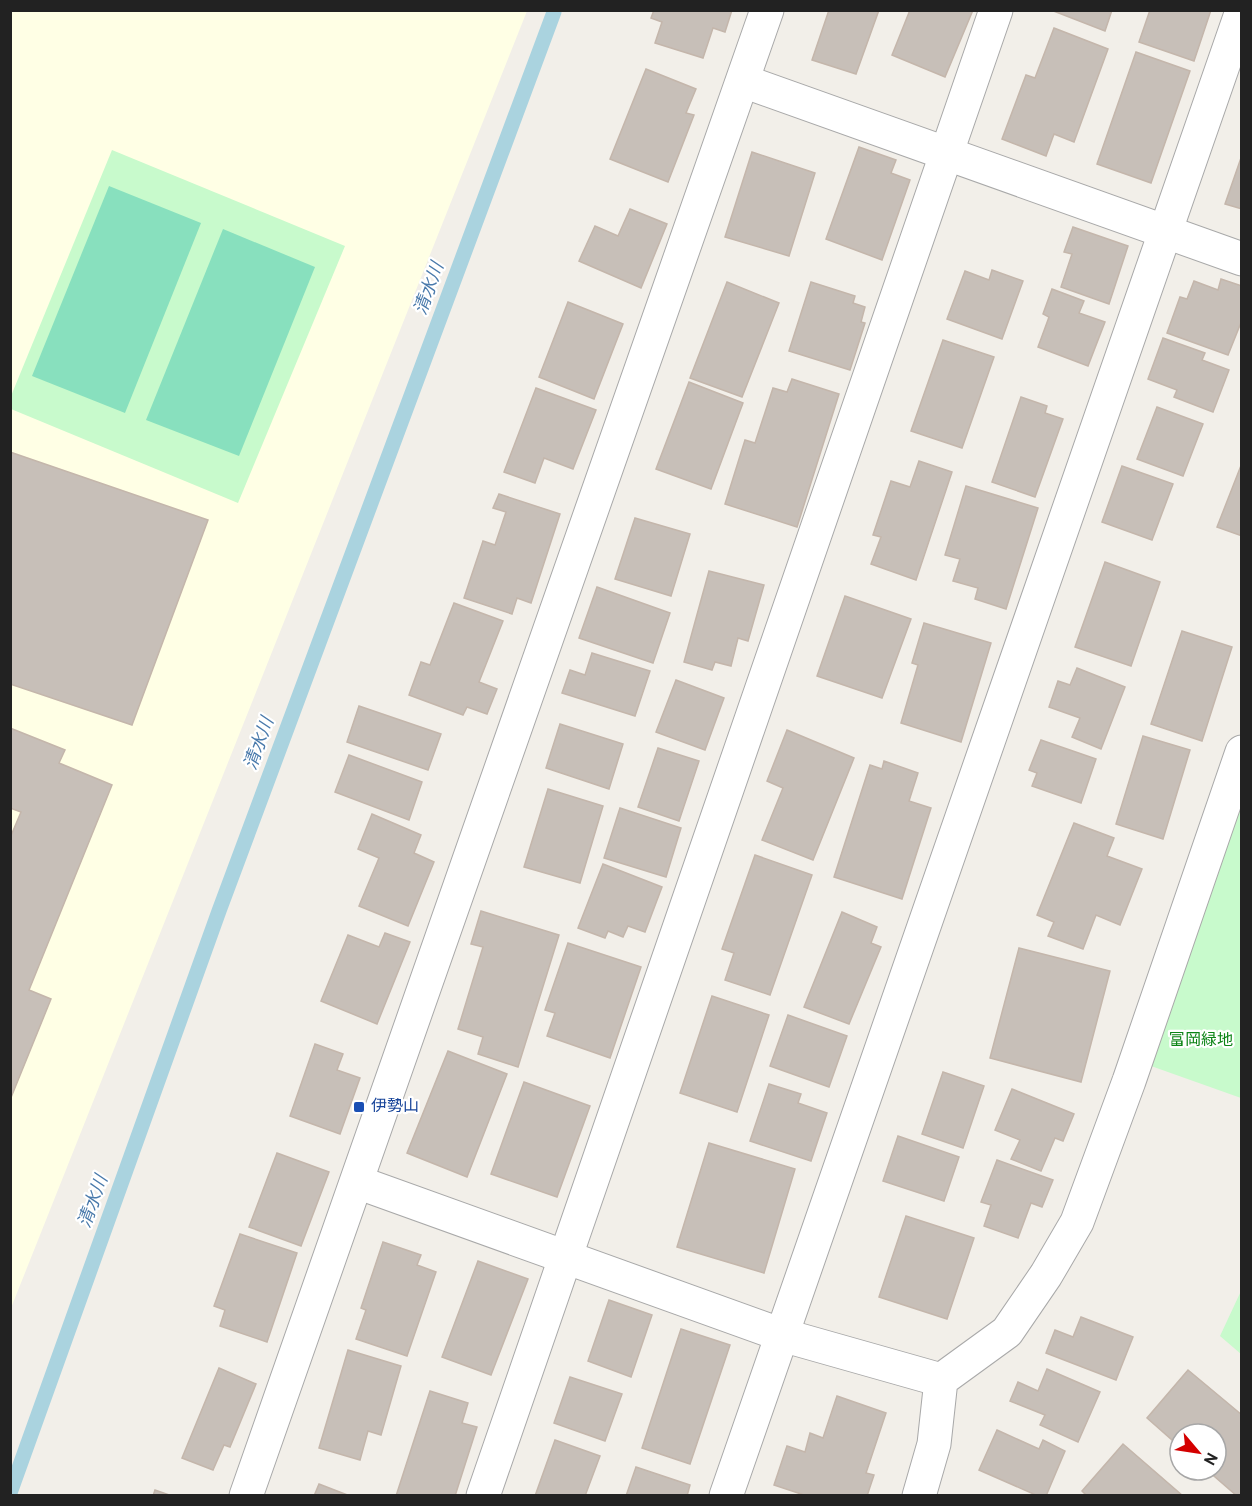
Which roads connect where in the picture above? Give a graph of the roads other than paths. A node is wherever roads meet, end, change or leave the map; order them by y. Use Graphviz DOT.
graph roads {
  1 [pos="767,10"];
  2 [pos="996,10"];
  3 [pos="1242,11"];
  4 [pos="744,81"];
  5 [pos="945,153"];
  6 [pos="1165,232"];
  7 [pos="1242,259"];
  8 [pos="1242,753"];
  9 [pos="357,1182"];
  10 [pos="564,1257"];
  11 [pos="782,1335"];
  12 [pos="941,1380"];
  13 [pos="246,1496"];
  14 [pos="483,1496"];
  15 [pos="726,1496"];
  16 [pos="919,1496"];
  1 -- 4 [label="street"];
  2 -- 5 [label="street"];
  3 -- 6 [label="street"];
  4 -- 5 [label="street"];
  4 -- 9 [label="street"];
  5 -- 6 [label="street"];
  5 -- 10 [label="street"];
  6 -- 7 [label="street"];
  6 -- 11 [label="street"];
  8 -- 12 [label="street"];
  9 -- 10 [label="street"];
  9 -- 13 [label="street"];
  10 -- 11 [label="street"];
  10 -- 14 [label="street"];
  11 -- 12 [label="street"];
  11 -- 15 [label="street"];
  12 -- 16 [label="street"];
}
